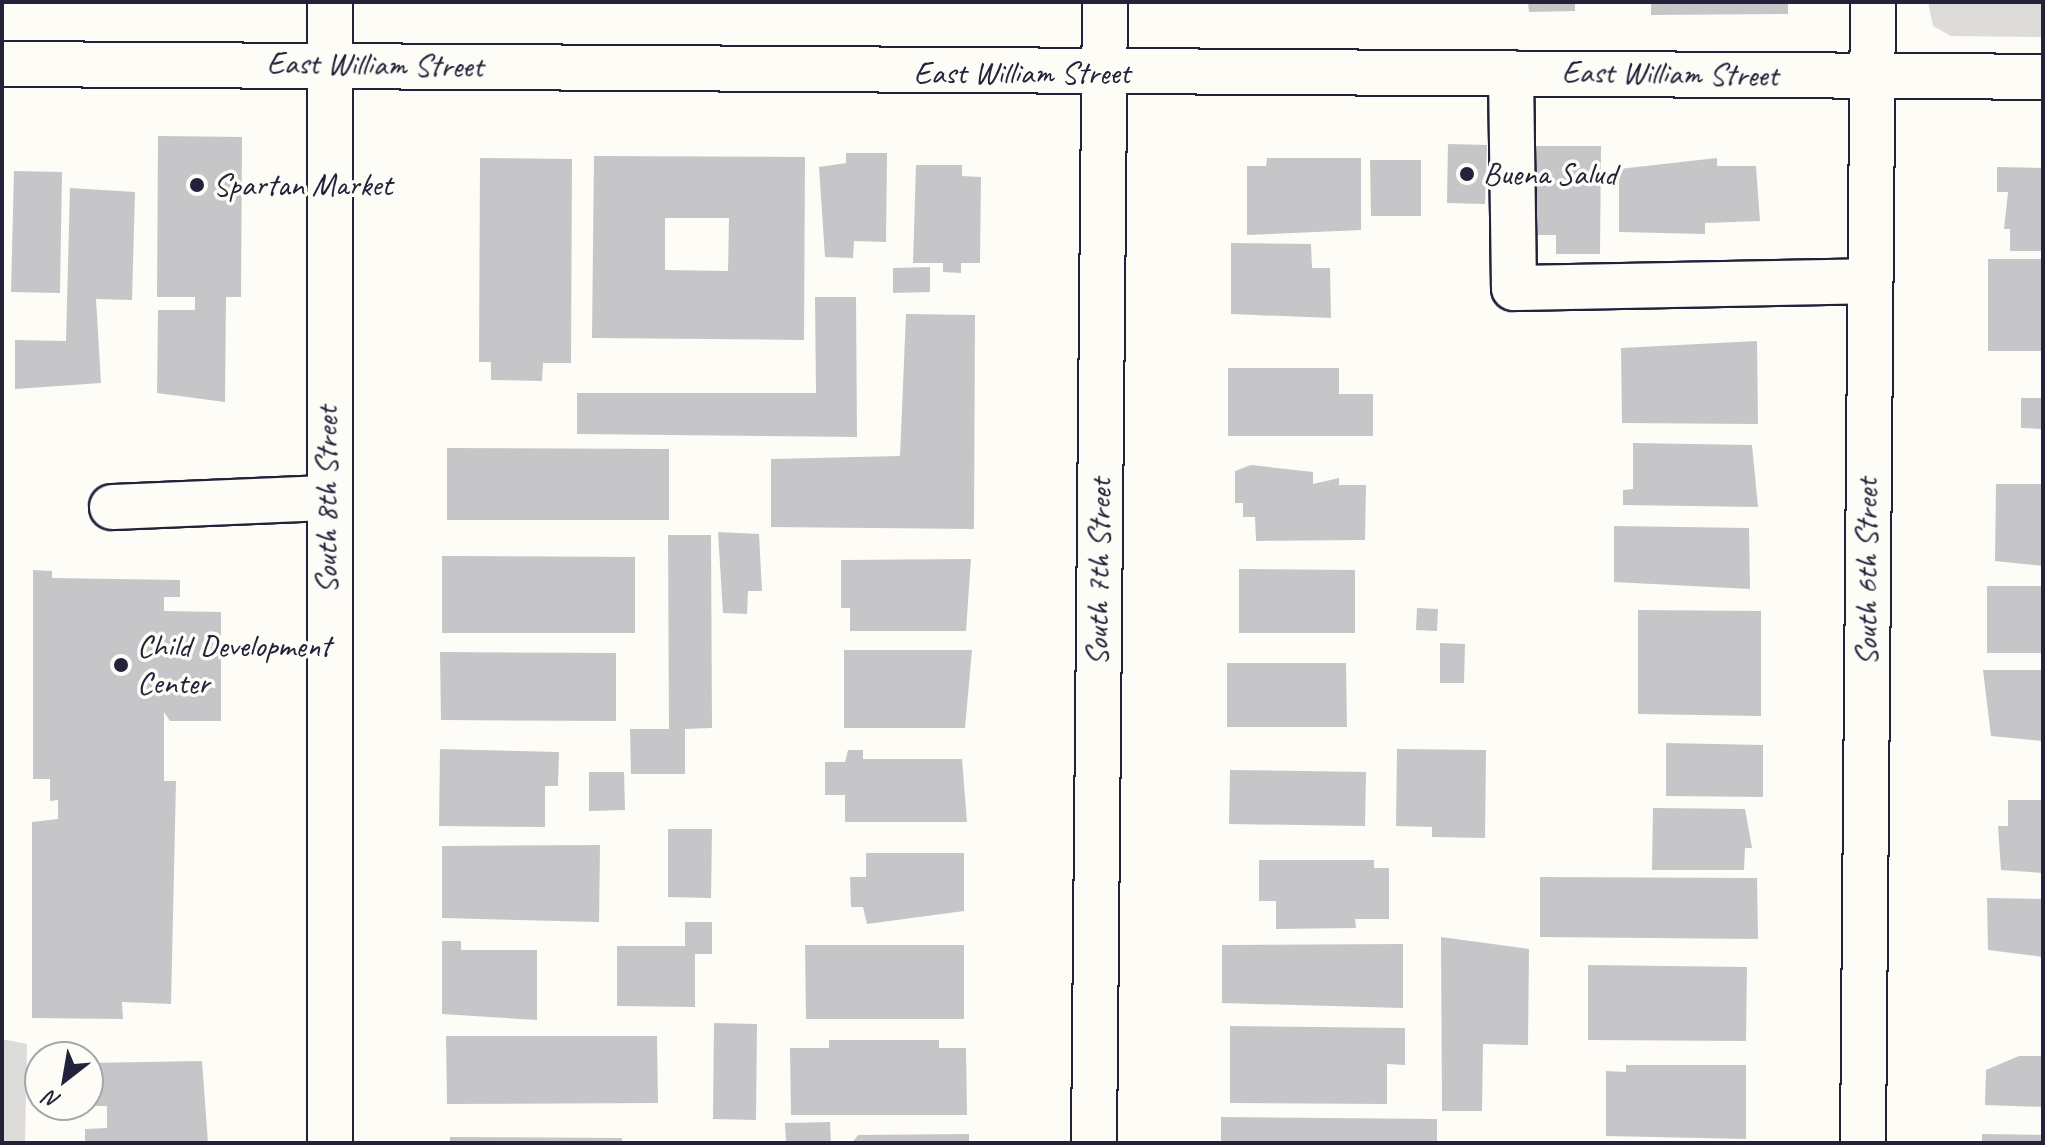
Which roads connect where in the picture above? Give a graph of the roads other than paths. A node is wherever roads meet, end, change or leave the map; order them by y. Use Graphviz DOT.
graph roads {
  1 [pos="330,2"];
  2 [pos="1105,2"];
  3 [pos="1873,2"];
  4 [pos="327,63"];
  5 [pos="2,64"];
  6 [pos="1511,73"];
  7 [pos="1104,74"];
  8 [pos="1871,76"];
  9 [pos="2043,77"];
  10 [pos="1870,281"];
  11 [pos="327,498"];
  12 [pos="112,507"];
  13 [pos="330,1143"];
  14 [pos="1094,1143"];
  15 [pos="1863,1143"];
  1 -- 4 [label="street, South 8th Street"];
  2 -- 7 [label="street, South 7th Street"];
  3 -- 8 [label="street, South 6th Street"];
  4 -- 5 [label="street, East William Street"];
  4 -- 7 [label="street, East William Street"];
  4 -- 11 [label="street, South 8th Street"];
  6 -- 7 [label="street, East William Street"];
  6 -- 8 [label="street, East William Street"];
  6 -- 10 [label="street"];
  7 -- 14 [label="street, South 7th Street"];
  8 -- 9 [label="street, East William Street"];
  8 -- 10 [label="street, South 6th Street"];
  10 -- 15 [label="street, South 6th Street"];
  11 -- 12 [label="street"];
  11 -- 13 [label="street, South 8th Street"];
}
